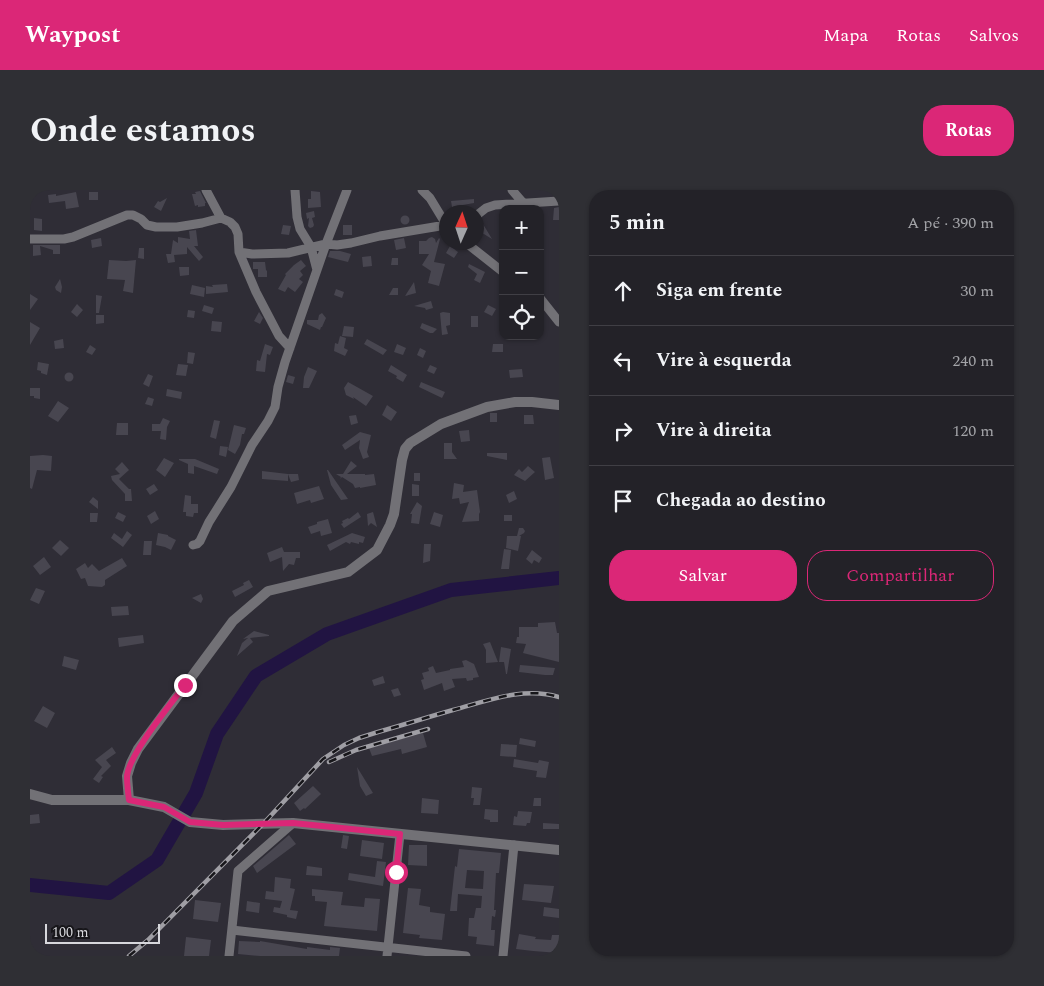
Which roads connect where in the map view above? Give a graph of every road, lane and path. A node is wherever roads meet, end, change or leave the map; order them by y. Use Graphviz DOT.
graph roads {
  1 [pos="206,190"];
  2 [pos="295,190"];
  3 [pos="347,190"];
  4 [pos="422,190"];
  5 [pos="512,190"];
  6 [pos="429,194"];
  7 [pos="559,202"];
  8 [pos="524,204"];
  9 [pos="484,209"];
  10 [pos="439,211"];
  11 [pos="221,218"];
  12 [pos="439,224"];
  13 [pos="30,239"];
  14 [pos="326,244"];
  15 [pos="311,247"];
  16 [pos="475,250"];
  17 [pos="239,252"];
  18 [pos="499,269"];
  19 [pos="317,270"];
  20 [pos="544,302"];
  21 [pos="559,322"];
  22 [pos="290,348"];
  23 [pos="559,405"];
  24 [pos="193,545"];
  25 [pos="30,794"];
  26 [pos="129,800"];
  27 [pos="293,823"];
  28 [pos="400,834"];
  29 [pos="514,845"];
  30 [pos="559,850"];
  31 [pos="232,930"];
  32 [pos="388,952"];
  33 [pos="229,956"];
  34 [pos="466,956"];
  35 [pos="503,956"];
  1 -- 11 [label="street"];
  2 -- 15 [label="street"];
  3 -- 14 [label="street"];
  4 -- 6 [label="street"];
  5 -- 8 [label="street"];
  6 -- 10 [label="street"];
  7 -- 8 [label="street"];
  8 -- 9 [label="street"];
  11 -- 13 [label="street"];
  11 -- 17 [label="street"];
  12 -- 14 [label="street"];
  14 -- 15 [label="street"];
  14 -- 19 [label="street"];
  15 -- 17 [label="street"];
  15 -- 19 [label="street"];
  16 -- 18 [label="street"];
  17 -- 22 [label="street"];
  19 -- 22 [label="street"];
  20 -- 21 [label="street"];
  22 -- 24 [label="street"];
  23 -- 26 [label="street"];
  25 -- 26 [label="street"];
  26 -- 27 [label="street"];
  27 -- 28 [label="street"];
  27 -- 31 [label="street"];
  28 -- 29 [label="street"];
  28 -- 32 [label="street"];
  29 -- 30 [label="street"];
  29 -- 35 [label="street"];
  31 -- 32 [label="street"];
  31 -- 33 [label="street"];
  32 -- 34 [label="street"];
}
